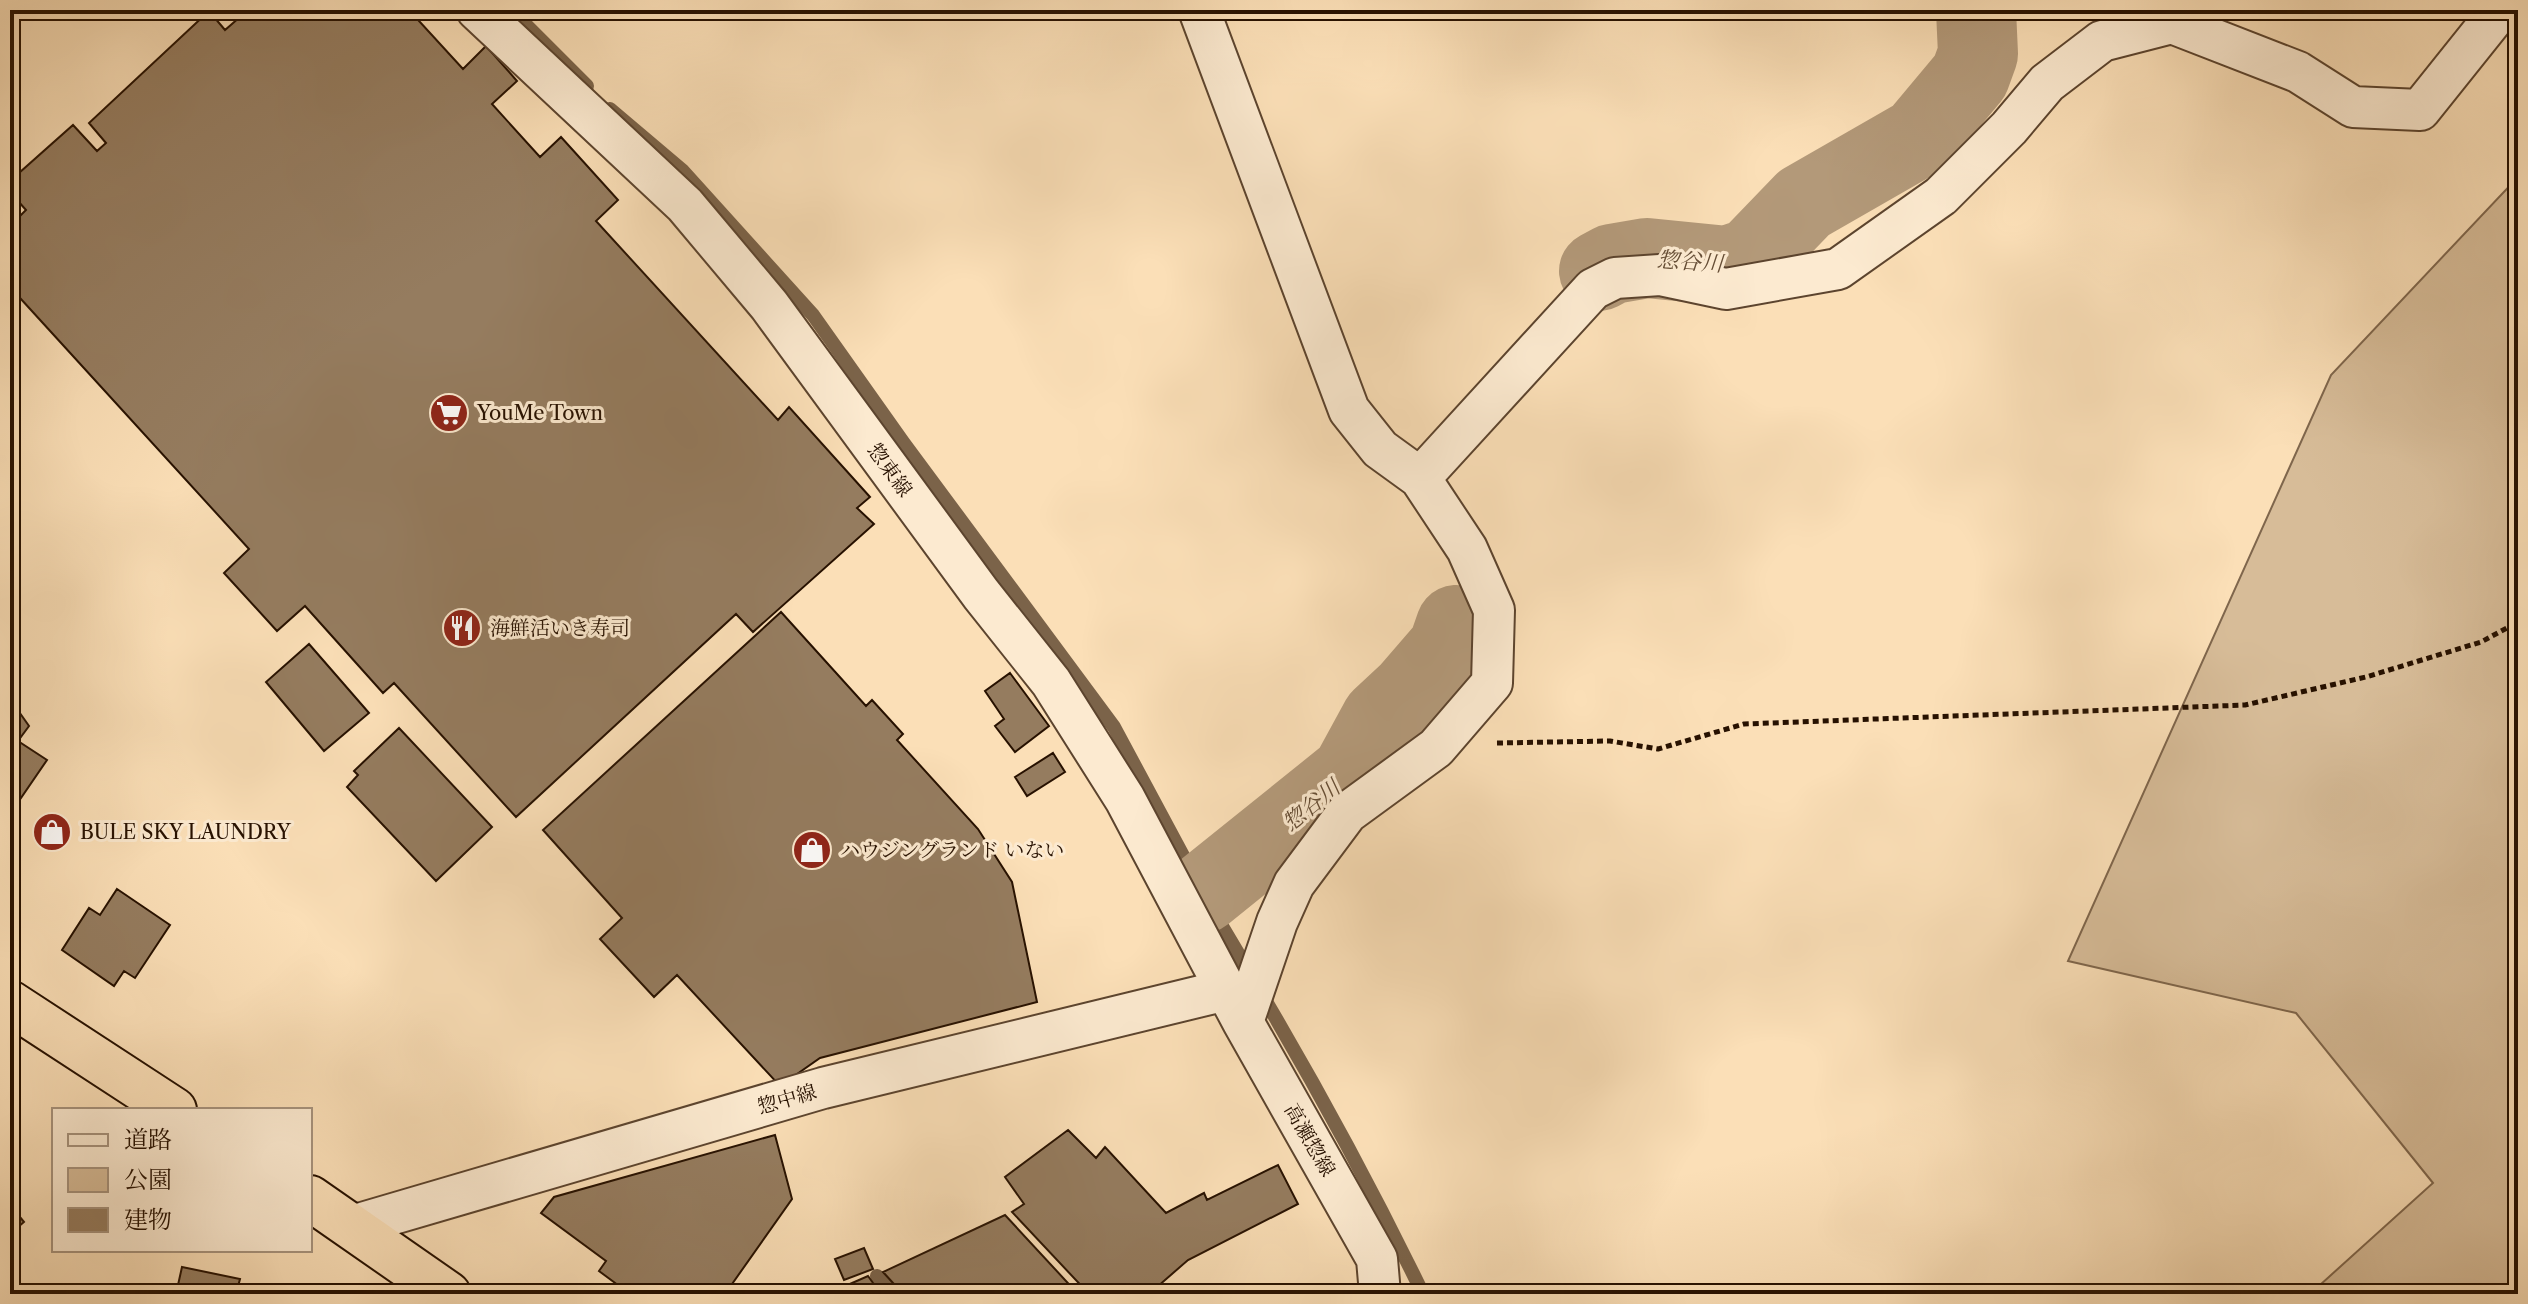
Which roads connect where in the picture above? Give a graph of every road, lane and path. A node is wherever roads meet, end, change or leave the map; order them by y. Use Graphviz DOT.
graph roads {
  1 [pos="477,10"];
  2 [pos="1199,10"];
  3 [pos="2500,10"];
  4 [pos="1420,478"];
  5 [pos="2518,622"];
  6 [pos="1436,748"];
  7 [pos="10,1003"];
  8 [pos="1235,1006"];
  9 [pos="171,1108"];
  10 [pos="312,1199"];
  11 [pos="352,1226"];
  12 [pos="448,1294"];
  13 [pos="1380,1294"];
  1 -- 8 [label="street, 惣東線"];
  2 -- 4 [label="street"];
  3 -- 4 [label="street"];
  4 -- 6 [label="street"];
  5 -- 6 [label="path"];
  6 -- 8 [label="street"];
  7 -- 9 [label="highway"];
  8 -- 11 [label="street, 惣中線"];
  8 -- 13 [label="street, 高瀬惣線"];
  10 -- 11 [label="highway"];
  11 -- 12 [label="highway"];
}
